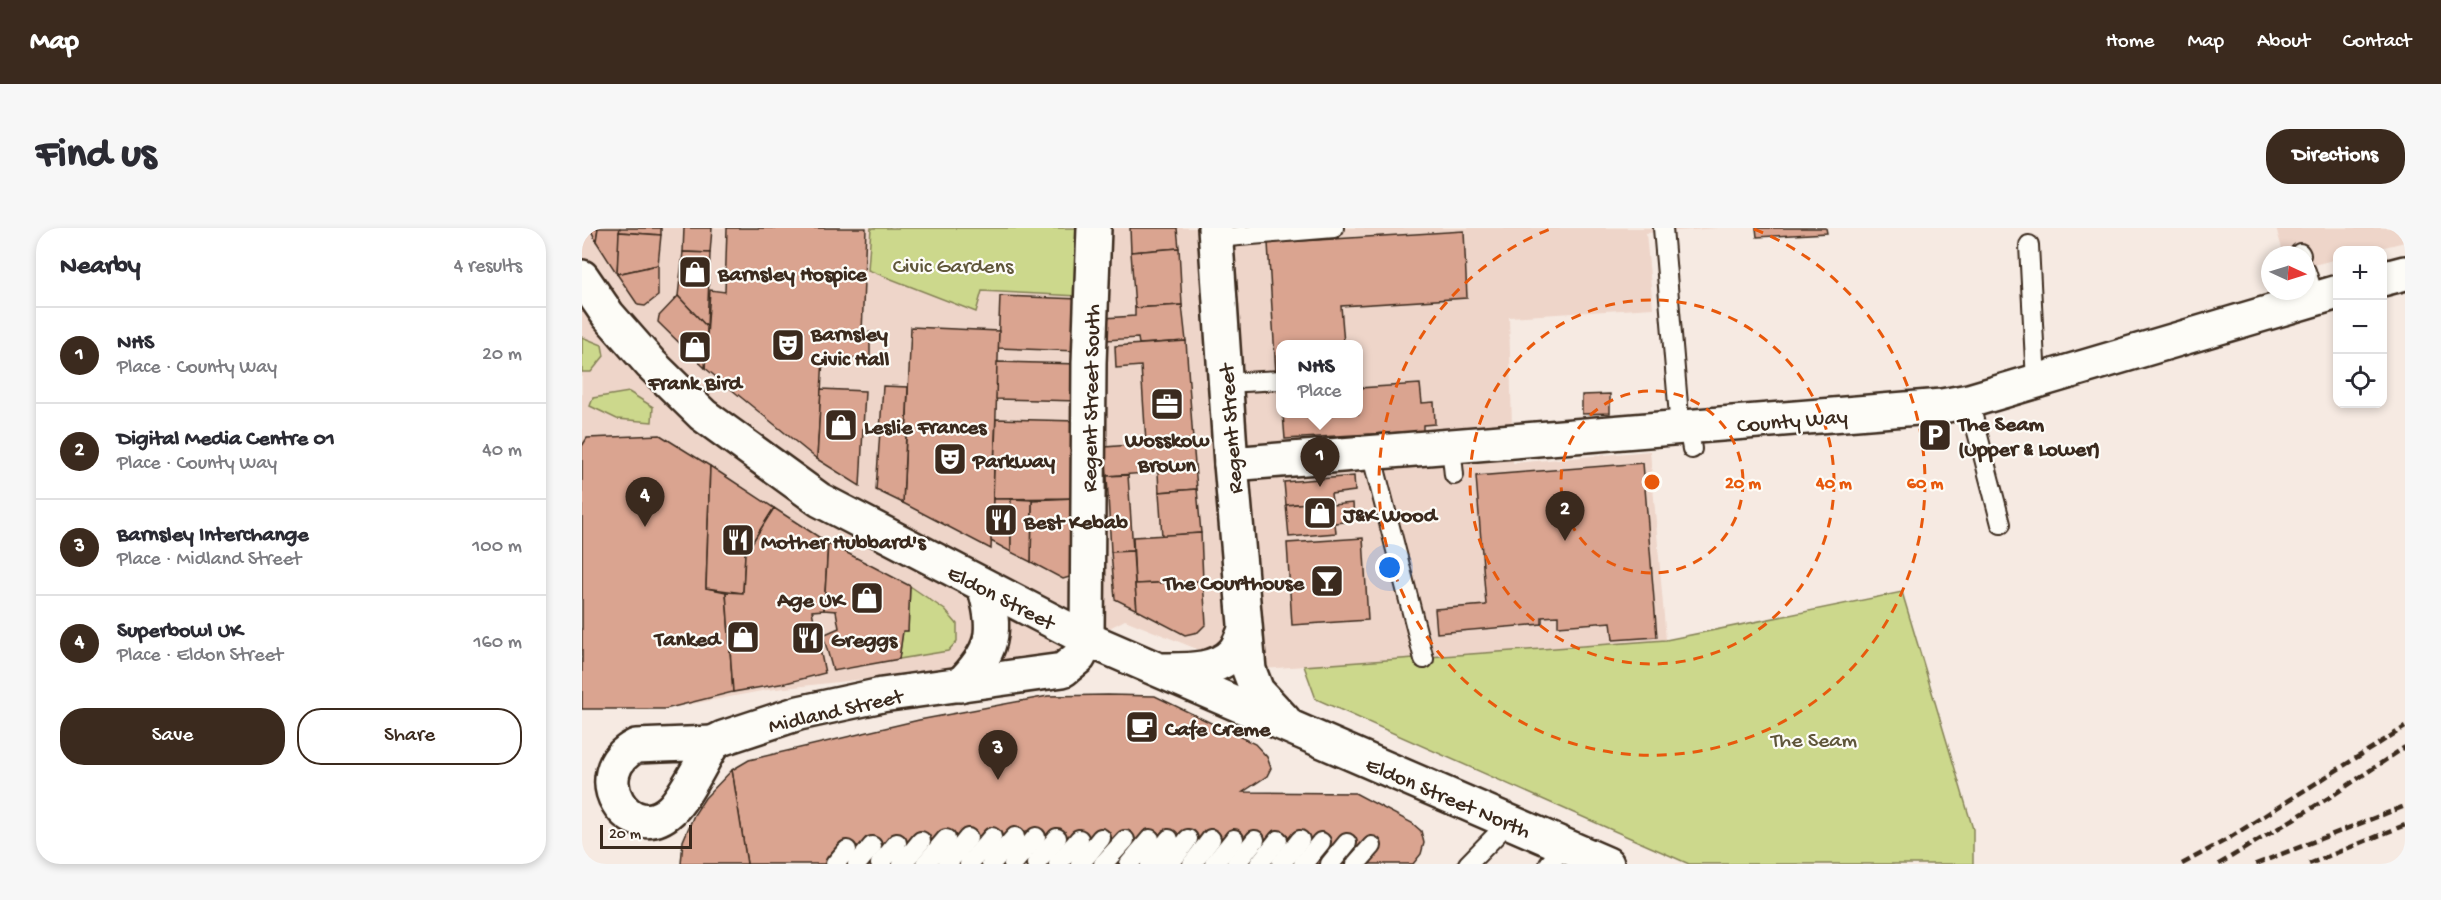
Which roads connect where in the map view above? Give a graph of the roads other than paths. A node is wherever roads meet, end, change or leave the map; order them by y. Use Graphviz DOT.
graph roads {
  1 [pos="1094,228"];
  2 [pos="1334,228"];
  3 [pos="1663,228"];
  4 [pos="1215,233"];
  5 [pos="2029,245"];
  6 [pos="2405,273"];
  7 [pos="582,277"];
  8 [pos="2387,278"];
  9 [pos="2319,287"];
  10 [pos="1276,380"];
  11 [pos="2036,382"];
  12 [pos="1226,383"];
  13 [pos="1969,401"];
  14 [pos="1687,435"];
  15 [pos="1371,453"];
  16 [pos="1231,464"];
  17 [pos="2001,524"];
  18 [pos="984,586"];
  19 [pos="1245,630"];
  20 [pos="1087,639"];
  21 [pos="1424,659"];
  22 [pos="1153,669"];
  23 [pos="960,685"];
  24 [pos="1292,727"];
  25 [pos="713,743"];
  26 [pos="1509,822"];
  27 [pos="992,837"];
  28 [pos="1015,837"];
  29 [pos="1036,837"];
  30 [pos="968,838"];
  31 [pos="1057,838"];
  32 [pos="1101,838"];
  33 [pos="946,839"];
  34 [pos="1078,839"];
  35 [pos="1150,839"];
  36 [pos="1169,839"];
  37 [pos="1188,839"];
  38 [pos="1211,839"];
  39 [pos="1234,839"];
  40 [pos="1125,840"];
  41 [pos="1255,840"];
  42 [pos="1278,840"];
  43 [pos="1300,840"];
  44 [pos="921,841"];
  45 [pos="1321,842"];
  46 [pos="897,843"];
  47 [pos="1347,843"];
  48 [pos="872,846"];
  49 [pos="1372,846"];
  50 [pos="1557,855"];
  51 [pos="852,857"];
  52 [pos="835,864"];
  53 [pos="879,864"];
  54 [pos="902,864"];
  55 [pos="925,864"];
  56 [pos="946,864"];
  57 [pos="969,864"];
  58 [pos="991,864"];
  59 [pos="1013,864"];
  60 [pos="1036,864"];
  61 [pos="1058,864"];
  62 [pos="1080,864"];
  63 [pos="1103,864"];
  64 [pos="1129,864"];
  65 [pos="1150,864"];
  66 [pos="1170,864"];
  67 [pos="1192,864"];
  68 [pos="1214,864"];
  69 [pos="1236,864"];
  70 [pos="1259,864"];
  71 [pos="1281,864"];
  72 [pos="1304,864"];
  73 [pos="1330,864"];
  74 [pos="1356,864"];
  75 [pos="1468,864"];
  76 [pos="1607,864"];
  1 -- 20 [label="street, Regent Street South"];
  2 -- 4 [label="lane"];
  3 -- 14 [label="lane"];
  4 -- 12 [label="street, Regent Street"];
  5 -- 11 [label="lane"];
  6 -- 8 [label="street"];
  7 -- 18 [label="street, Eldon Street"];
  9 -- 11 [label="street, County Way"];
  10 -- 12 [label="lane"];
  11 -- 13 [label="street, County Way"];
  12 -- 16 [label="street, Regent Street"];
  13 -- 14 [label="street, County Way"];
  13 -- 17 [label="lane"];
  14 -- 15 [label="street, County Way"];
  15 -- 16 [label="street, County Way"];
  15 -- 21 [label="lane"];
  16 -- 19 [label="street, Regent Street"];
  18 -- 20 [label="street, Eldon Street"];
  18 -- 23 [label="street"];
  19 -- 22 [label="street"];
  19 -- 24 [label="street, Regent Street"];
  20 -- 22 [label="street, Eldon Street"];
  20 -- 23 [label="street, Midland Street"];
  22 -- 24 [label="street, Eldon Street"];
  23 -- 25 [label="street, Midland Street"];
  24 -- 26 [label="street, Eldon Street North"];
  26 -- 50 [label="street, Eldon Street North"];
  26 -- 75 [label="lane"];
  27 -- 57 [label="lane"];
  28 -- 58 [label="lane"];
  29 -- 59 [label="lane"];
  30 -- 56 [label="lane"];
  31 -- 60 [label="lane"];
  32 -- 62 [label="lane"];
  33 -- 55 [label="lane"];
  34 -- 61 [label="lane"];
  35 -- 64 [label="lane"];
  36 -- 65 [label="lane"];
  37 -- 66 [label="lane"];
  38 -- 67 [label="lane"];
  39 -- 68 [label="lane"];
  40 -- 63 [label="lane"];
  41 -- 69 [label="lane"];
  42 -- 70 [label="lane"];
  43 -- 71 [label="lane"];
  44 -- 54 [label="lane"];
  45 -- 72 [label="lane"];
  46 -- 53 [label="lane"];
  47 -- 73 [label="lane"];
  48 -- 51 [label="lane"];
  49 -- 74 [label="lane"];
  50 -- 76 [label="street, Eldon Street North"];
  51 -- 52 [label="lane"];
}
